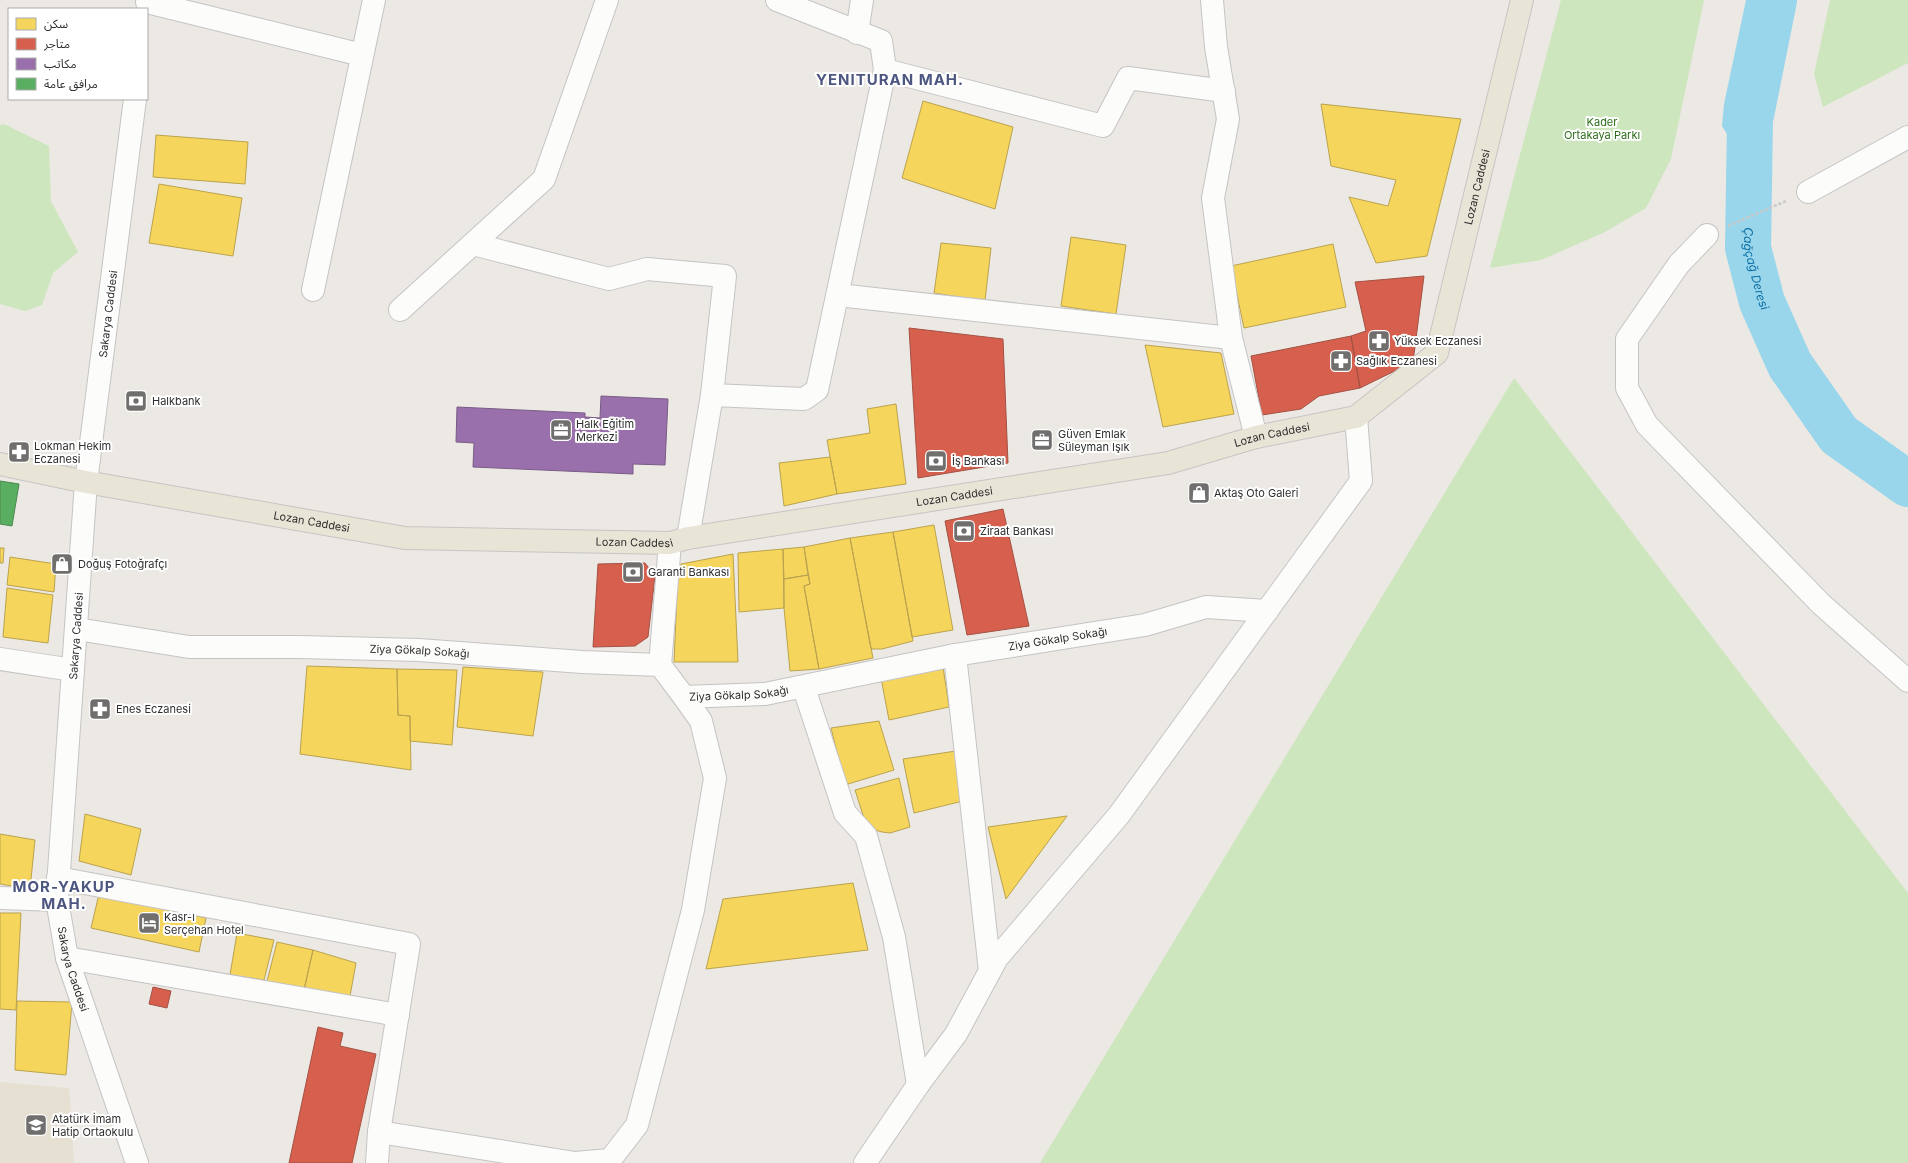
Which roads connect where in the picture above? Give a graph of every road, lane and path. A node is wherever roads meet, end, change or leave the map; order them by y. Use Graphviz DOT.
graph roads {
  1 [pos="374,0"];
  2 [pos="607,0"];
  3 [pos="777,0"];
  4 [pos="862,0"];
  5 [pos="1212,0"];
  6 [pos="1522,0"];
  7 [pos="147,4"];
  8 [pos="857,33"];
  9 [pos="362,55"];
  10 [pos="885,70"];
  11 [pos="1224,91"];
  12 [pos="134,100"];
  13 [pos="1908,137"];
  14 [pos="1808,192"];
  15 [pos="1708,235"];
  16 [pos="473,244"];
  17 [pos="313,290"];
  18 [pos="838,295"];
  19 [pos="400,310"];
  20 [pos="1231,338"];
  21 [pos="712,396"];
  22 [pos="1356,417"];
  23 [pos="1256,437"];
  24 [pos="0,464"];
  25 [pos="86,482"];
  26 [pos="679,540"];
  27 [pos="1267,611"];
  28 [pos="76,629"];
  29 [pos="955,655"];
  30 [pos="0,659"];
  31 [pos="660,664"];
  32 [pos="74,670"];
  33 [pos="1908,681"];
  34 [pos="804,688"];
  35 [pos="684,697"];
  36 [pos="58,878"];
  37 [pos="0,898"];
  38 [pos="57,900"];
  39 [pos="67,958"];
  40 [pos="990,971"];
  41 [pos="398,1015"];
  42 [pos="918,1085"];
  43 [pos="379,1132"];
  44 [pos="137,1163"];
  45 [pos="376,1163"];
  46 [pos="865,1163"];
  1 -- 9 [label="street"];
  2 -- 16 [label="street"];
  3 -- 8 [label="street"];
  4 -- 8 [label="street"];
  5 -- 11 [label="street"];
  6 -- 22 [label="main road, Lozan Caddesi"];
  7 -- 9 [label="street"];
  8 -- 10 [label="street"];
  9 -- 17 [label="street"];
  10 -- 11 [label="street"];
  10 -- 18 [label="street"];
  11 -- 20 [label="street"];
  12 -- 25 [label="street, Sakarya Caddesi"];
  13 -- 14 [label="street"];
  14 -- 15 [label="path"];
  15 -- 33 [label="street"];
  16 -- 19 [label="street"];
  16 -- 21 [label="street"];
  18 -- 20 [label="street"];
  18 -- 21 [label="street"];
  20 -- 23 [label="street"];
  21 -- 26 [label="street"];
  22 -- 23 [label="main road, Lozan Caddesi"];
  22 -- 27 [label="street"];
  23 -- 26 [label="main road, Lozan Caddesi"];
  24 -- 25 [label="main road, Lozan Caddesi"];
  25 -- 26 [label="main road, Lozan Caddesi"];
  25 -- 28 [label="street, Sakarya Caddesi"];
  26 -- 31 [label="street"];
  27 -- 29 [label="street, Ziya Gökalp Sokağı"];
  27 -- 40 [label="street"];
  28 -- 31 [label="street, Ziya Gökalp Sokağı"];
  28 -- 32 [label="street, Sakarya Caddesi"];
  29 -- 34 [label="street, Ziya Gökalp Sokağı"];
  29 -- 40 [label="street"];
  30 -- 32 [label="street"];
  31 -- 35 [label="street, Ziya Gökalp Sokağı"];
  32 -- 36 [label="street, Sakarya Caddesi"];
  34 -- 35 [label="street, Ziya Gökalp Sokağı"];
  34 -- 42 [label="street"];
  35 -- 43 [label="street"];
  36 -- 38 [label="street, Sakarya Caddesi"];
  36 -- 41 [label="street"];
  37 -- 38 [label="street"];
  38 -- 39 [label="street, Sakarya Caddesi"];
  39 -- 41 [label="street"];
  39 -- 44 [label="street, Sakarya Caddesi"];
  40 -- 42 [label="street"];
  41 -- 43 [label="street"];
  42 -- 46 [label="street"];
  43 -- 45 [label="street"];
}
